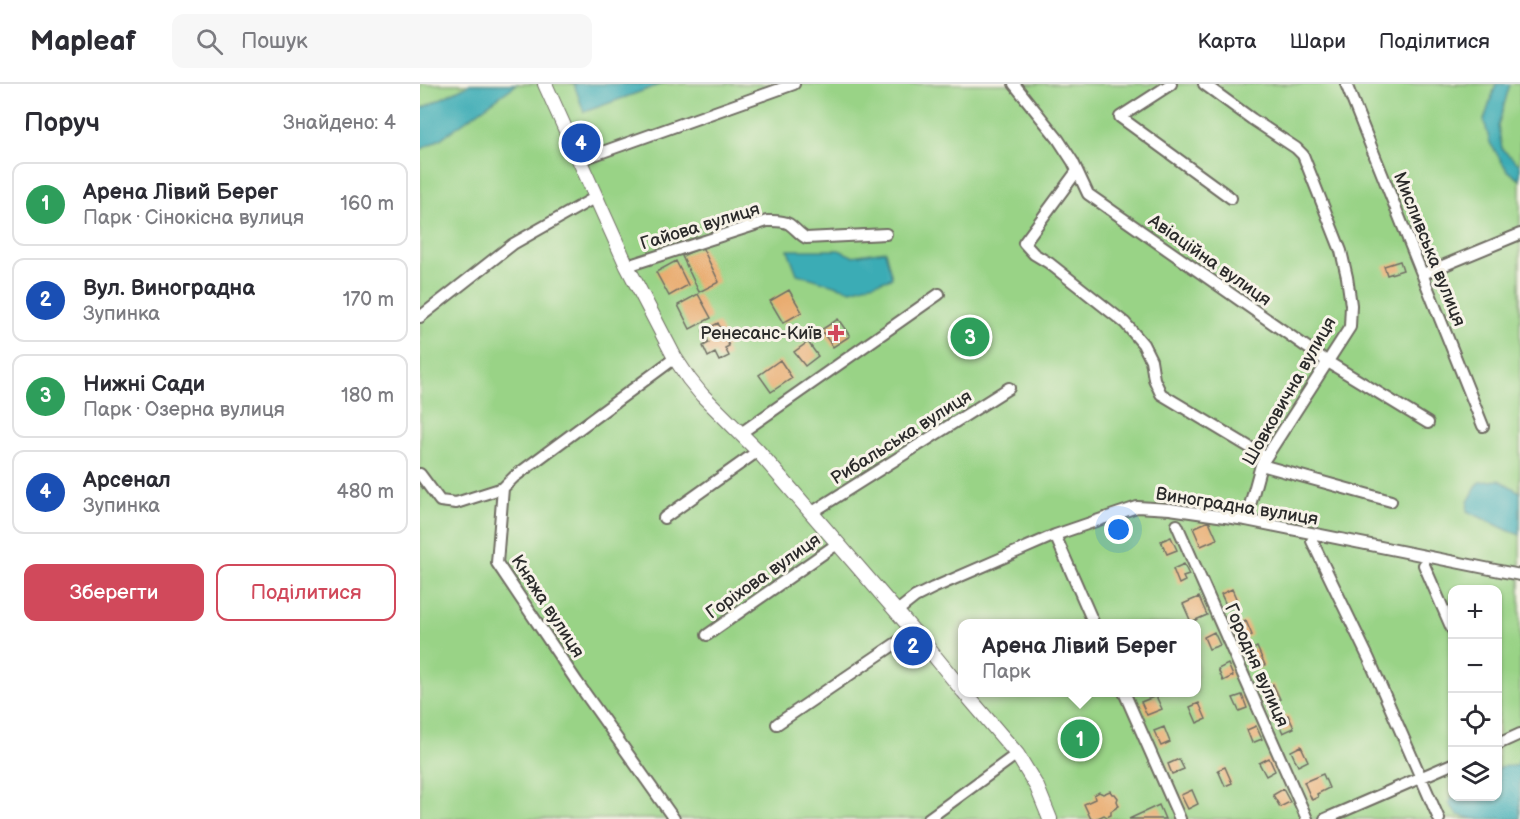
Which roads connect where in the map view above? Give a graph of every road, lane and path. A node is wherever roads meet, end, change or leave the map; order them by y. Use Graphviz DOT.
graph roads {
  1 [pos="545,84"];
  2 [pos="794,84"];
  3 [pos="1014,84"];
  4 [pos="1171,84"];
  5 [pos="1204,84"];
  6 [pos="1346,84"];
  7 [pos="580,160"];
  8 [pos="1077,171"];
  9 [pos="596,197"];
  10 [pos="1231,198"];
  11 [pos="886,234"];
  12 [pos="1520,234"];
  13 [pos="627,266"];
  14 [pos="1423,274"];
  15 [pos="939,294"];
  16 [pos="420,317"];
  17 [pos="675,358"];
  18 [pos="1328,362"];
  19 [pos="1009,388"];
  20 [pos="1428,423"];
  21 [pos="1483,426"];
  22 [pos="741,433"];
  23 [pos="758,451"];
  24 [pos="1264,461"];
  25 [pos="420,474"];
  26 [pos="503,488"];
  27 [pos="1391,501"];
  28 [pos="811,513"];
  29 [pos="664,518"];
  30 [pos="1246,520"];
  31 [pos="1177,525"];
  32 [pos="1055,535"];
  33 [pos="1312,541"];
  34 [pos="837,544"];
  35 [pos="1424,565"];
  36 [pos="1520,575"];
  37 [pos="896,612"];
  38 [pos="1092,619"];
  39 [pos="1448,620"];
  40 [pos="914,632"];
  41 [pos="707,635"];
  42 [pos="958,685"];
  43 [pos="968,697"];
  44 [pos="1127,697"];
  45 [pos="777,724"];
  46 [pos="1520,734"];
  47 [pos="1502,739"];
  48 [pos="1017,754"];
  49 [pos="1448,766"];
  50 [pos="1421,778"];
  51 [pos="940,815"];
  52 [pos="674,819"];
  53 [pos="928,819"];
  54 [pos="1050,819"];
  55 [pos="1180,819"];
  56 [pos="1307,819"];
  57 [pos="1325,819"];
  58 [pos="1439,819"];
  1 -- 7 [label="street"];
  2 -- 7 [label="street"];
  3 -- 8 [label="street, Авіаційна вулиця"];
  4 -- 10 [label="street"];
  5 -- 18 [label="street, Шовковична вулиця"];
  6 -- 14 [label="street, Мисливська вулиця"];
  7 -- 9 [label="street"];
  8 -- 18 [label="street, Авіаційна вулиця"];
  8 -- 24 [label="street"];
  9 -- 13 [label="street"];
  9 -- 16 [label="street"];
  11 -- 13 [label="street, Гайова вулиця"];
  12 -- 14 [label="street"];
  13 -- 17 [label="street"];
  14 -- 21 [label="street, Мисливська вулиця"];
  15 -- 22 [label="street"];
  17 -- 22 [label="street"];
  17 -- 26 [label="street"];
  18 -- 20 [label="street, Авіаційна вулиця"];
  18 -- 24 [label="street, Шовковична вулиця"];
  19 -- 28 [label="street, Рибальська вулиця"];
  22 -- 23 [label="street"];
  23 -- 28 [label="street"];
  23 -- 29 [label="street"];
  24 -- 27 [label="street"];
  24 -- 30 [label="street, Шовковична вулиця"];
  25 -- 26 [label="street"];
  26 -- 52 [label="street, Княжа вулиця"];
  28 -- 34 [label="street"];
  30 -- 32 [label="street, Виноградна вулиця"];
  30 -- 36 [label="street, Виноградна вулиця"];
  31 -- 56 [label="street, Городня вулиця"];
  32 -- 37 [label="street, Виноградна вулиця"];
  32 -- 38 [label="street"];
  33 -- 50 [label="street"];
  34 -- 37 [label="street"];
  34 -- 41 [label="street, Горіхова вулиця"];
  35 -- 39 [label="street"];
  37 -- 40 [label="street"];
  40 -- 42 [label="street"];
  40 -- 45 [label="street"];
  43 -- 48 [label="street"];
  44 -- 55 [label="street"];
  46 -- 47 [label="street"];
  48 -- 51 [label="street"];
  48 -- 54 [label="street"];
  49 -- 50 [label="street"];
  50 -- 57 [label="street"];
  50 -- 58 [label="street"];
  51 -- 53 [label="street"];
}
